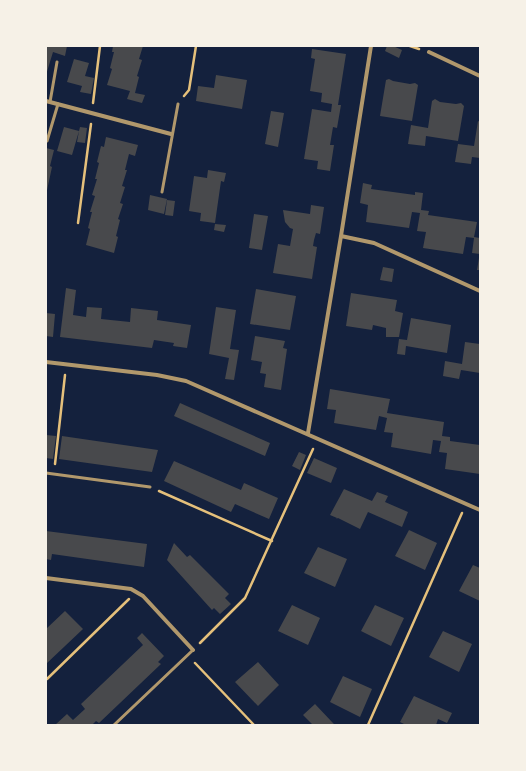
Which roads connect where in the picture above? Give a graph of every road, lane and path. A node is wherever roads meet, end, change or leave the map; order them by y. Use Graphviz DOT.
graph roads {
  1 [pos="100,46"];
  2 [pos="196,46"];
  3 [pos="371,46"];
  4 [pos="429,52"];
  5 [pos="57,62"];
  6 [pos="480,76"];
  7 [pos="48,101"];
  8 [pos="58,104"];
  9 [pos="178,104"];
  10 [pos="92,113"];
  11 [pos="171,134"];
  12 [pos="47,142"];
  13 [pos="162,192"];
  14 [pos="78,223"];
  15 [pos="341,236"];
  16 [pos="480,291"];
  17 [pos="46,362"];
  18 [pos="66,365"];
  19 [pos="308,433"];
  20 [pos="318,438"];
  21 [pos="46,473"];
  22 [pos="54,474"];
  23 [pos="150,487"];
  24 [pos="466,503"];
  25 [pos="480,510"];
  26 [pos="272,541"];
  27 [pos="46,578"];
  28 [pos="131,589"];
  29 [pos="193,650"];
  30 [pos="187,655"];
  31 [pos="47,679"];
  32 [pos="114,725"];
  33 [pos="254,725"];
  34 [pos="368,725"];
  1 -- 10 [label="path"];
  2 -- 9 [label="path"];
  3 -- 15 [label="street"];
  4 -- 6 [label="street"];
  5 -- 7 [label="lane"];
  7 -- 8 [label="street"];
  8 -- 10 [label="street"];
  8 -- 12 [label="lane"];
  9 -- 11 [label="lane"];
  10 -- 11 [label="street"];
  10 -- 14 [label="path"];
  11 -- 13 [label="lane"];
  15 -- 16 [label="street"];
  15 -- 19 [label="street"];
  17 -- 18 [label="street"];
  18 -- 19 [label="street"];
  18 -- 22 [label="path"];
  19 -- 20 [label="street"];
  20 -- 24 [label="street"];
  20 -- 26 [label="path"];
  21 -- 22 [label="lane"];
  22 -- 23 [label="lane"];
  23 -- 26 [label="path"];
  24 -- 25 [label="street"];
  24 -- 34 [label="path"];
  26 -- 29 [label="path"];
  27 -- 28 [label="street"];
  28 -- 29 [label="street"];
  28 -- 31 [label="path"];
  29 -- 30 [label="lane"];
  30 -- 32 [label="lane"];
  30 -- 33 [label="path"];
}
